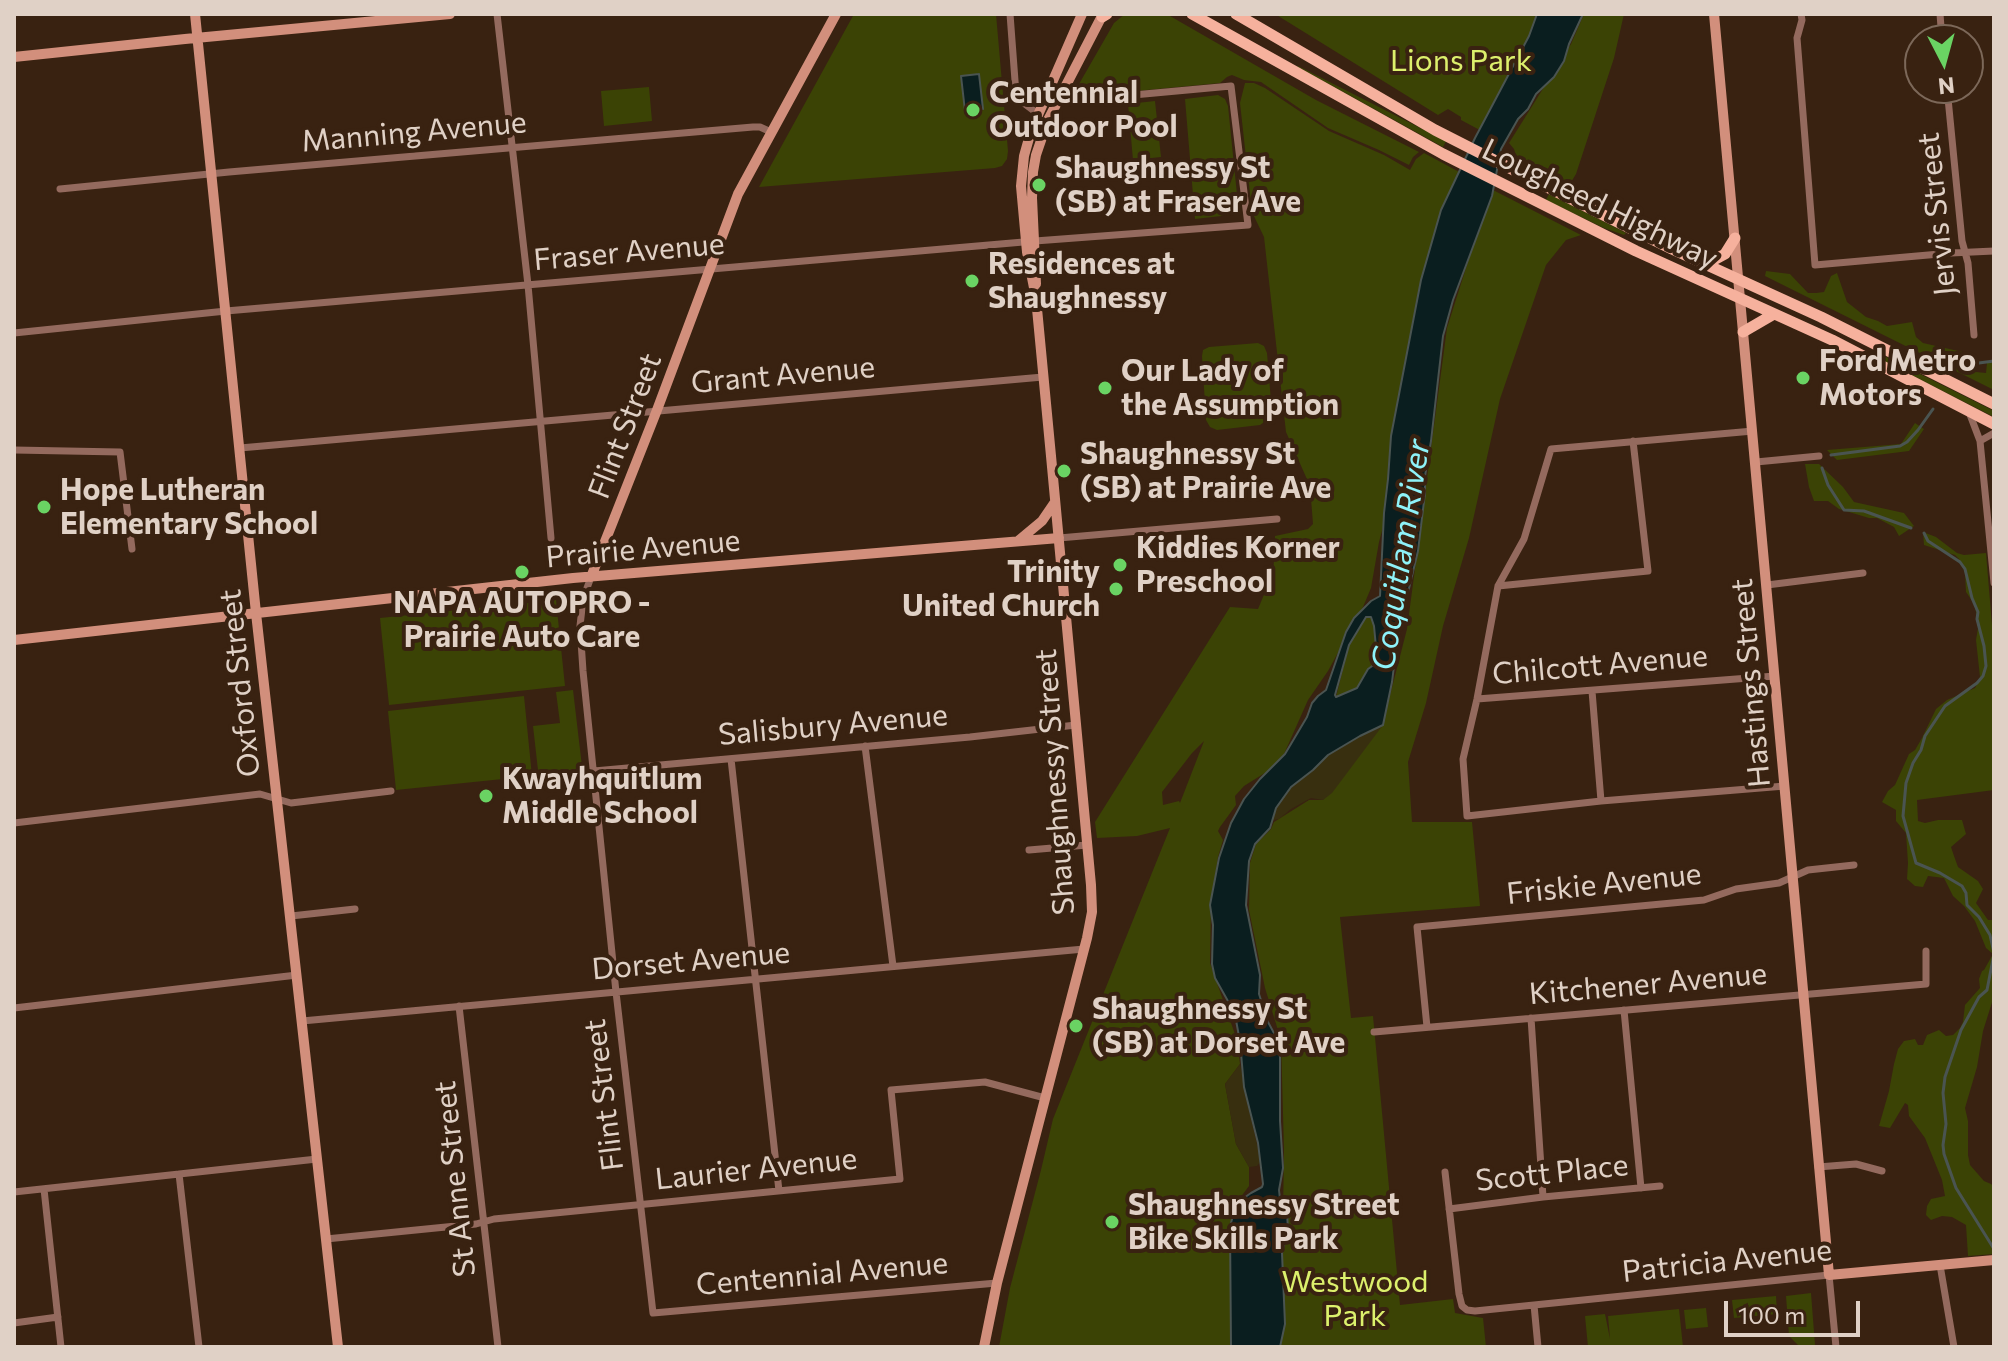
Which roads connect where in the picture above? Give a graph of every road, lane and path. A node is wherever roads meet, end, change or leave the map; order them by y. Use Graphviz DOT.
graph roads {
  1 [pos="195,14"];
  2 [pos="450,14"];
  3 [pos="497,14"];
  4 [pos="836,14"];
  5 [pos="1010,14"];
  6 [pos="1082,14"];
  7 [pos="1192,14"];
  8 [pos="1236,14"];
  9 [pos="1714,14"];
  10 [pos="1801,14"];
  11 [pos="1104,15"];
  12 [pos="197,37"];
  13 [pos="14,57"];
  14 [pos="1079,100"];
  15 [pos="1949,104"];
  16 [pos="1038,114"];
  17 [pos="771,132"];
  18 [pos="513,147"];
  19 [pos="212,174"];
  20 [pos="60,189"];
  21 [pos="1735,238"];
  22 [pos="1030,241"];
  23 [pos="1994,251"];
  24 [pos="1965,252"];
  25 [pos="1697,261"];
  26 [pos="710,269"];
  27 [pos="1738,279"];
  28 [pos="528,285"];
  29 [pos="1740,299"];
  30 [pos="226,311"];
  31 [pos="1774,314"];
  32 [pos="1743,332"];
  33 [pos="14,333"];
  34 [pos="1974,335"];
  35 [pos="1043,377"];
  36 [pos="1994,404"];
  37 [pos="657,410"];
  38 [pos="1969,411"];
  39 [pos="539,420"];
  40 [pos="1994,424"];
  41 [pos="1753,431"];
  42 [pos="1994,433"];
  43 [pos="1633,441"];
  44 [pos="1980,441"];
  45 [pos="240,448"];
  46 [pos="14,450"];
  47 [pos="1819,456"];
  48 [pos="1756,462"];
  49 [pos="1055,502"];
  50 [pos="1277,519"];
  51 [pos="551,538"];
  52 [pos="1059,538"];
  53 [pos="1017,542"];
  54 [pos="132,549"];
  55 [pos="1863,573"];
  56 [pos="591,577"];
  57 [pos="1994,583"];
  58 [pos="1767,585"];
  59 [pos="1498,586"];
  60 [pos="256,613"];
  61 [pos="14,640"];
  62 [pos="1775,676"];
  63 [pos="1592,691"];
  64 [pos="1477,699"];
  65 [pos="1076,725"];
  66 [pos="865,746"];
  67 [pos="731,759"];
  68 [pos="594,771"];
  69 [pos="1785,786"];
  70 [pos="391,791"];
  71 [pos="277,799"];
  72 [pos="1601,801"];
  73 [pos="14,823"];
  74 [pos="1087,845"];
  75 [pos="1029,850"];
  76 [pos="1854,865"];
  77 [pos="1793,877"];
  78 [pos="355,909"];
  79 [pos="291,916"];
  80 [pos="1084,949"];
  81 [pos="1926,951"];
  82 [pos="893,966"];
  83 [pos="297,975"];
  84 [pos="755,980"];
  85 [pos="616,992"];
  86 [pos="1803,995"];
  87 [pos="459,1006"];
  88 [pos="14,1008"];
  89 [pos="1624,1010"];
  90 [pos="1531,1018"];
  91 [pos="302,1021"];
  92 [pos="1427,1027"];
  93 [pos="1374,1032"];
  94 [pos="1045,1098"];
  95 [pos="317,1159"];
  96 [pos="1818,1167"];
  97 [pos="1882,1171"];
  98 [pos="1445,1172"];
  99 [pos="179,1174"];
  100 [pos="1660,1186"];
  101 [pos="1641,1188"];
  102 [pos="44,1189"];
  103 [pos="779,1191"];
  104 [pos="14,1192"];
  105 [pos="1543,1197"];
  106 [pos="641,1204"];
  107 [pos="1449,1209"];
  108 [pos="484,1222"];
  109 [pos="326,1239"];
  110 [pos="1994,1260"];
  111 [pos="1940,1265"];
  112 [pos="1829,1275"];
  113 [pos="997,1283"];
  114 [pos="1534,1305"];
  115 [pos="653,1313"];
  116 [pos="58,1317"];
  117 [pos="14,1323"];
  118 [pos="61,1347"];
  119 [pos="199,1347"];
  120 [pos="338,1347"];
  121 [pos="498,1347"];
  122 [pos="984,1347"];
  123 [pos="1538,1347"];
  124 [pos="1836,1347"];
  125 [pos="1954,1347"];
  1 -- 12 [label="main road, Oxford Street"];
  2 -- 12 [label="main road"];
  3 -- 18 [label="street"];
  4 -- 17 [label="main road, Flint Street"];
  5 -- 16 [label="street"];
  6 -- 16 [label="main road, Shaughnessy Street"];
  7 -- 29 [label="main road, Lougheed Highway"];
  8 -- 25 [label="main road, Lougheed Highway"];
  9 -- 21 [label="main road, Hastings Street"];
  10 -- 24 [label="street"];
  11 -- 22 [label="main road, Shaughnessy Street"];
  12 -- 13 [label="main road"];
  12 -- 19 [label="main road, Oxford Street"];
  14 -- 22 [label="street, Fraser Avenue"];
  15 -- 24 [label="street, Jervis Street"];
  16 -- 22 [label="main road, Shaughnessy Street"];
  17 -- 18 [label="street, Manning Avenue"];
  17 -- 26 [label="main road, Flint Street"];
  18 -- 19 [label="street, Manning Avenue"];
  18 -- 28 [label="street"];
  19 -- 20 [label="street, Manning Avenue"];
  19 -- 30 [label="main road, Oxford Street"];
  21 -- 25 [label="main road"];
  21 -- 27 [label="main road, Hastings Street"];
  22 -- 26 [label="street, Fraser Avenue"];
  22 -- 35 [label="main road, Shaughnessy Street"];
  23 -- 24 [label="street"];
  24 -- 34 [label="street, Jervis Street"];
  25 -- 27 [label="main road, Lougheed Highway"];
  26 -- 28 [label="street, Fraser Avenue"];
  26 -- 37 [label="main road, Flint Street"];
  27 -- 29 [label="main road, Hastings Street"];
  27 -- 36 [label="main road, Lougheed Highway"];
  28 -- 30 [label="street, Fraser Avenue"];
  28 -- 39 [label="street"];
  29 -- 31 [label="main road, Lougheed Highway"];
  29 -- 32 [label="main road, Hastings Street"];
  30 -- 33 [label="street, Fraser Avenue"];
  30 -- 45 [label="main road, Oxford Street"];
  31 -- 32 [label="main road"];
  31 -- 38 [label="main road, Lougheed Highway"];
  32 -- 41 [label="main road, Hastings Street"];
  35 -- 37 [label="street, Grant Avenue"];
  35 -- 49 [label="main road, Shaughnessy Street"];
  37 -- 39 [label="street, Grant Avenue"];
  37 -- 56 [label="main road, Flint Street"];
  38 -- 40 [label="main road, Lougheed Highway"];
  38 -- 44 [label="street"];
  39 -- 45 [label="street, Grant Avenue"];
  39 -- 51 [label="street"];
  41 -- 43 [label="street"];
  41 -- 48 [label="main road, Hastings Street"];
  42 -- 44 [label="street"];
  43 -- 59 [label="street"];
  43 -- 59 [label="street"];
  44 -- 57 [label="street"];
  45 -- 60 [label="main road, Oxford Street"];
  46 -- 54 [label="street"];
  47 -- 48 [label="street"];
  48 -- 58 [label="main road, Hastings Street"];
  49 -- 52 [label="main road, Shaughnessy Street"];
  49 -- 53 [label="main road"];
  50 -- 52 [label="street, Prairie Avenue"];
  52 -- 53 [label="main road, Prairie Avenue"];
  52 -- 65 [label="main road, Shaughnessy Street"];
  53 -- 56 [label="main road, Prairie Avenue"];
  55 -- 58 [label="street"];
  56 -- 60 [label="main road, Prairie Avenue"];
  56 -- 68 [label="street, Flint Street"];
  58 -- 62 [label="main road, Hastings Street"];
  59 -- 64 [label="street"];
  60 -- 61 [label="main road, Prairie Avenue"];
  60 -- 71 [label="main road, Oxford Street"];
  62 -- 63 [label="street, Chilcott Avenue"];
  62 -- 69 [label="main road, Hastings Street"];
  63 -- 64 [label="street, Chilcott Avenue"];
  63 -- 72 [label="street"];
  64 -- 72 [label="street"];
  65 -- 66 [label="street, Salisbury Avenue"];
  65 -- 74 [label="main road, Shaughnessy Street"];
  66 -- 67 [label="street, Salisbury Avenue"];
  66 -- 82 [label="street"];
  67 -- 68 [label="street, Salisbury Avenue"];
  67 -- 84 [label="street"];
  68 -- 85 [label="street, Flint Street"];
  69 -- 72 [label="street"];
  69 -- 77 [label="main road, Hastings Street"];
  70 -- 71 [label="street"];
  71 -- 73 [label="street"];
  71 -- 79 [label="main road, Oxford Street"];
  74 -- 75 [label="street"];
  74 -- 80 [label="main road, Shaughnessy Street"];
  76 -- 77 [label="street, Friskie Avenue"];
  77 -- 86 [label="main road, Hastings Street"];
  77 -- 92 [label="street, Friskie Avenue"];
  78 -- 79 [label="street"];
  79 -- 83 [label="main road, Oxford Street"];
  80 -- 82 [label="street, Dorset Avenue"];
  80 -- 94 [label="main road, Shaughnessy Street"];
  81 -- 86 [label="street, Kitchener Avenue"];
  82 -- 84 [label="street, Dorset Avenue"];
  83 -- 88 [label="street"];
  83 -- 91 [label="main road, Oxford Street"];
  84 -- 85 [label="street, Dorset Avenue"];
  84 -- 103 [label="street"];
  85 -- 87 [label="street, Dorset Avenue"];
  85 -- 106 [label="street, Flint Street"];
  86 -- 89 [label="street, Kitchener Avenue"];
  86 -- 96 [label="main road, Hastings Street"];
  87 -- 91 [label="street, Dorset Avenue"];
  87 -- 108 [label="street, St Anne Street"];
  89 -- 90 [label="street, Kitchener Avenue"];
  89 -- 101 [label="street"];
  90 -- 92 [label="street, Kitchener Avenue"];
  90 -- 105 [label="street"];
  91 -- 95 [label="main road, Oxford Street"];
  92 -- 93 [label="street, Kitchener Avenue"];
  94 -- 103 [label="street, Laurier Avenue"];
  94 -- 113 [label="main road, Shaughnessy Street"];
  95 -- 99 [label="street"];
  95 -- 109 [label="main road, Oxford Street"];
  96 -- 97 [label="street"];
  96 -- 112 [label="main road, Hastings Street"];
  98 -- 107 [label="street"];
  99 -- 102 [label="street"];
  99 -- 119 [label="street"];
  100 -- 101 [label="street, Scott Place"];
  101 -- 105 [label="street, Scott Place"];
  102 -- 104 [label="street"];
  102 -- 116 [label="street"];
  103 -- 106 [label="street, Laurier Avenue"];
  105 -- 107 [label="street, Scott Place"];
  106 -- 108 [label="street, Laurier Avenue"];
  106 -- 115 [label="street, Flint Street"];
  107 -- 114 [label="street, Patricia Avenue"];
  108 -- 109 [label="street, Laurier Avenue"];
  108 -- 121 [label="street, St Anne Street"];
  109 -- 120 [label="main road, Oxford Street"];
  110 -- 111 [label="main road, Patricia Avenue"];
  111 -- 112 [label="main road, Patricia Avenue"];
  111 -- 125 [label="street"];
  112 -- 114 [label="street, Patricia Avenue"];
  112 -- 124 [label="street, Hastings Street"];
  113 -- 115 [label="street, Centennial Avenue"];
  113 -- 122 [label="main road, Shaughnessy Street"];
  114 -- 123 [label="street"];
  116 -- 117 [label="street"];
  116 -- 118 [label="street"];
}
